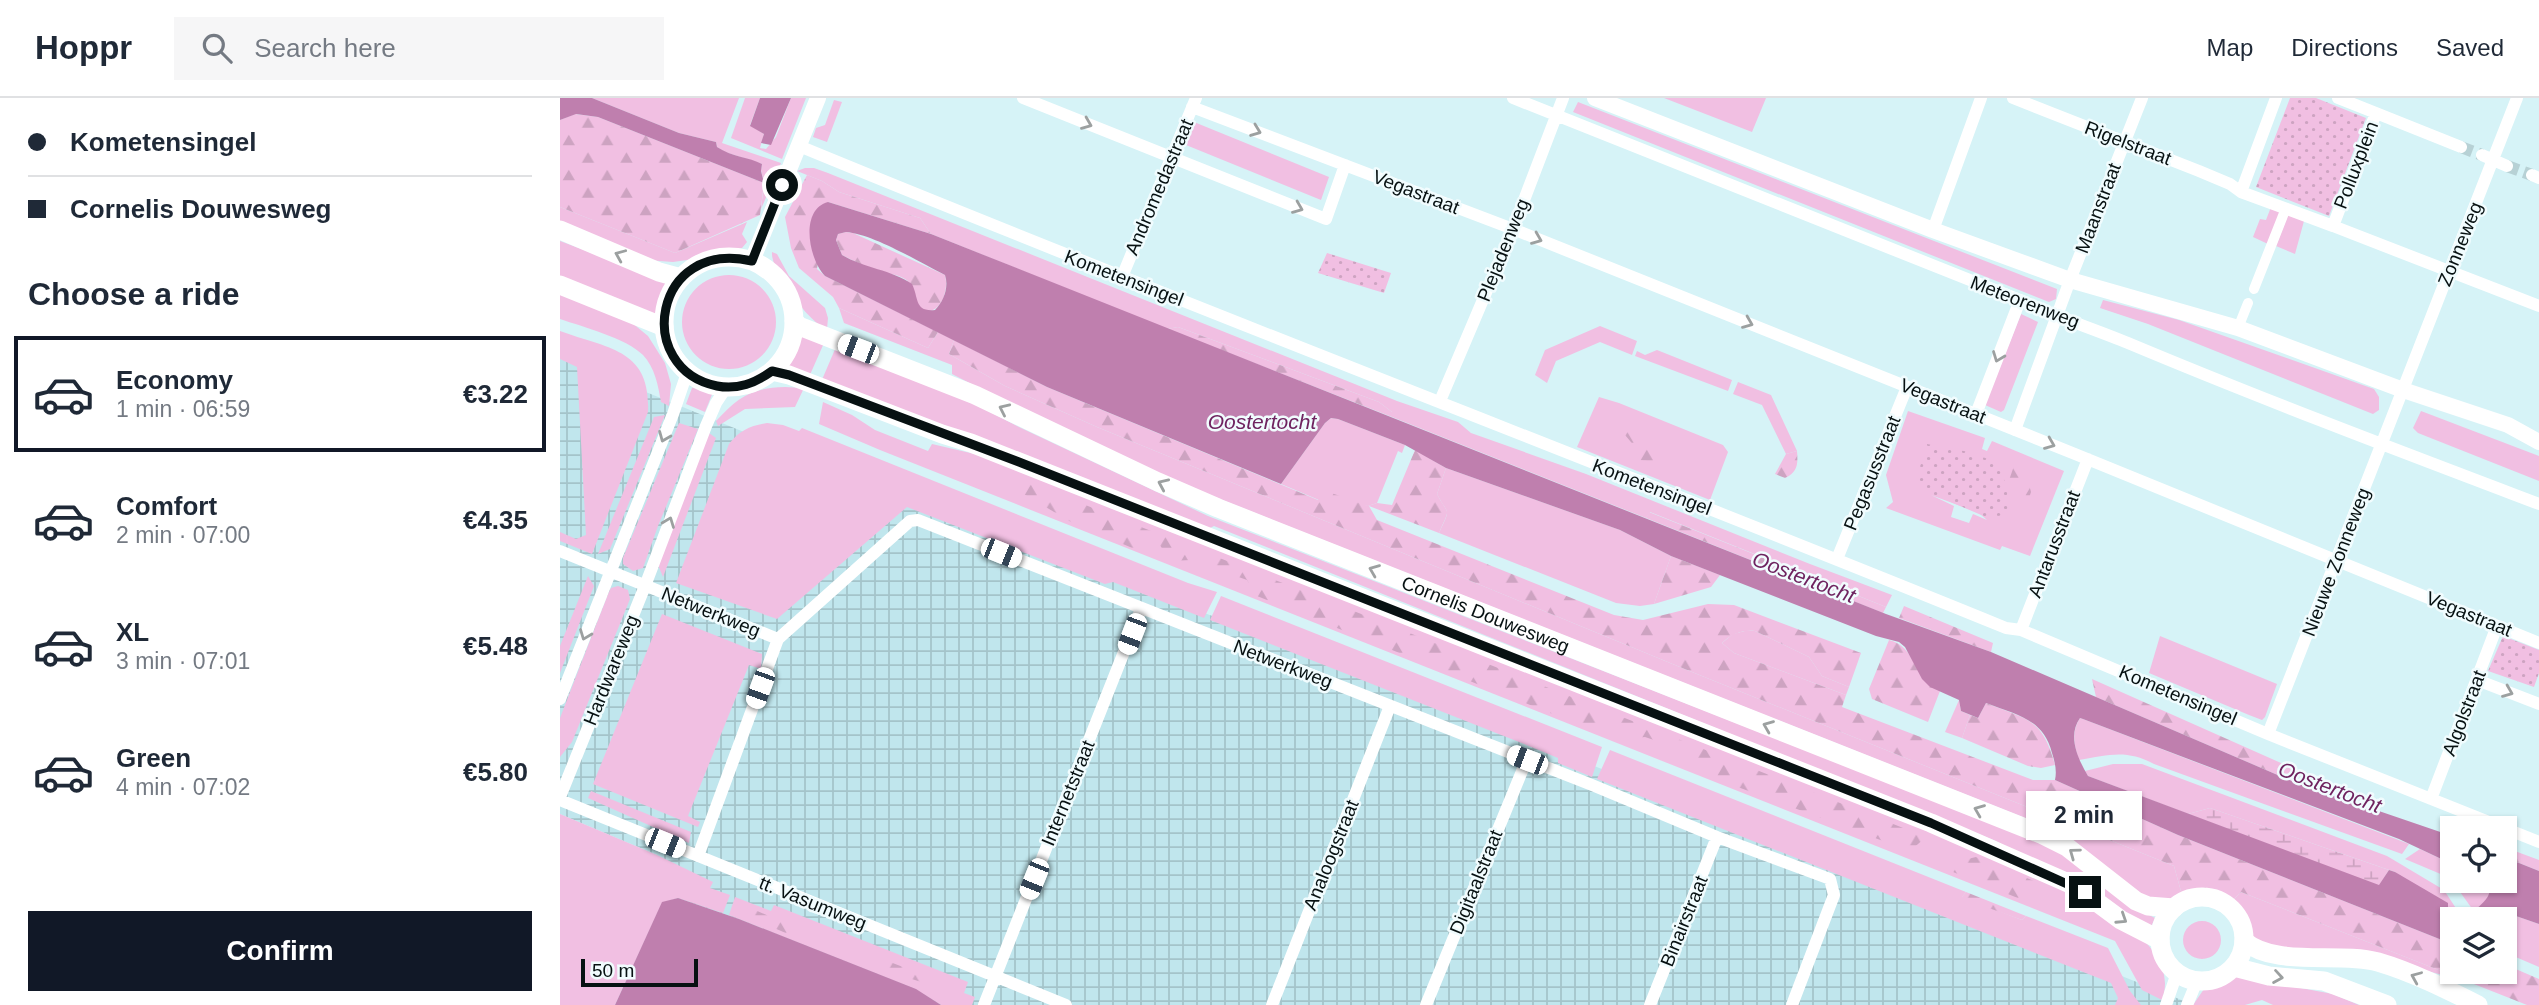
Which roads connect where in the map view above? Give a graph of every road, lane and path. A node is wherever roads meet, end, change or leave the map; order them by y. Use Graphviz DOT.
graph roads {
  1 [pos="818,98"];
  2 [pos="1023,98"];
  3 [pos="1513,98"];
  4 [pos="1563,98"];
  5 [pos="1595,98"];
  6 [pos="1981,98"];
  7 [pos="2012,98"];
  8 [pos="2142,98"];
  9 [pos="2276,98"];
  10 [pos="2338,98"];
  11 [pos="2517,98"];
  12 [pos="1194,102"];
  13 [pos="2376,113"];
  14 [pos="1556,116"];
  15 [pos="2124,142"];
  16 [pos="799,146"];
  17 [pos="2461,146"];
  18 [pos="1170,157"];
  19 [pos="2488,158"];
  20 [pos="1346,165"];
  21 [pos="2507,166"];
  22 [pos="2241,192"];
  23 [pos="2286,208"];
  24 [pos="2333,226"];
  25 [pos="1513,229"];
  26 [pos="560,230"];
  27 [pos="1933,230"];
  28 [pos="752,261"];
  29 [pos="2448,272"];
  30 [pos="1122,277"];
  31 [pos="681,278"];
  32 [pos="2070,280"];
  33 [pos="560,285"];
  34 [pos="2254,289"];
  35 [pos="2020,300"];
  36 [pos="2248,303"];
  37 [pos="2539,306"];
  38 [pos="2057,317"];
  39 [pos="794,321"];
  40 [pos="664,327"];
  41 [pos="2238,328"];
  42 [pos="772,371"];
  43 [pos="687,373"];
  44 [pos="726,387"];
  45 [pos="1907,387"];
  46 [pos="2403,390"];
  47 [pos="1440,401"];
  48 [pos="1976,414"];
  49 [pos="2015,430"];
  50 [pos="2539,442"];
  51 [pos="2382,444"];
  52 [pos="2088,459"];
  53 [pos="2539,504"];
  54 [pos="560,551"];
  55 [pos="1837,559"];
  56 [pos="2337,559"];
  57 [pos="610,571"];
  58 [pos="645,586"];
  59 [pos="1141,609"];
  60 [pos="2497,626"];
  61 [pos="2021,629"];
  62 [pos="778,639"];
  63 [pos="2539,643"];
  64 [pos="2477,680"];
  65 [pos="560,699"];
  66 [pos="2539,704"];
  67 [pos="1390,706"];
  68 [pos="2269,734"];
  69 [pos="1527,760"];
  70 [pos="560,799"];
  71 [pos="2431,799"];
  72 [pos="2474,816"];
  73 [pos="2517,833"];
  74 [pos="1717,837"];
  75 [pos="2539,842"];
  76 [pos="698,856"];
  77 [pos="2174,908"];
  78 [pos="2160,940"];
  79 [pos="2245,941"];
  80 [pos="2234,967"];
  81 [pos="2177,973"];
  82 [pos="995,977"];
  83 [pos="2197,981"];
  84 [pos="984,1005"];
  85 [pos="1066,1005"];
  86 [pos="1272,1005"];
  87 [pos="1426,1005"];
  88 [pos="1650,1005"];
  89 [pos="1792,1005"];
  90 [pos="2165,1005"];
  91 [pos="2188,1005"];
  92 [pos="2387,1005"];
  93 [pos="2478,1005"];
  1 -- 16 [label="street"];
  2 -- 18 [label="street, one-way"];
  3 -- 14 [label="street, Meteorenweg"];
  4 -- 14 [label="street, Plejadenweg"];
  5 -- 27 [label="street, Meteorenweg"];
  6 -- 27 [label="street"];
  7 -- 15 [label="street, Rigelstraat"];
  8 -- 15 [label="street, Maanstraat"];
  9 -- 22 [label="street"];
  10 -- 13 [label="street, Polluxplein"];
  11 -- 19 [label="street, Zonneweg"];
  12 -- 18 [label="street, Andromedastraat"];
  12 -- 20 [label="street, Vegastraat, one-way"];
  13 -- 17 [label="street"];
  13 -- 24 [label="street, Polluxplein"];
  14 -- 25 [label="street, Plejadenweg"];
  14 -- 35 [label="street, Meteorenweg"];
  15 -- 22 [label="street, Rigelstraat"];
  15 -- 32 [label="street, Maanstraat"];
  16 -- 28 [label="street"];
  16 -- 30 [label="street, Kometensingel"];
  18 -- 20 [label="street, one-way"];
  18 -- 30 [label="street, Andromedastraat"];
  19 -- 21 [label="street"];
  19 -- 29 [label="street, Zonneweg"];
  20 -- 25 [label="street, Vegastraat"];
  22 -- 23 [label="street, Polluxplein"];
  23 -- 24 [label="street, Polluxplein"];
  23 -- 34 [label="street"];
  24 -- 29 [label="street"];
  25 -- 45 [label="street, Vegastraat, one-way"];
  25 -- 47 [label="street, Plejadenweg"];
  31 -- 26 [label="main road, one-way"];
  27 -- 32 [label="street, Meteorenweg"];
  28 -- 31 [label="main road"];
  28 -- 39 [label="main road"];
  29 -- 37 [label="street"];
  29 -- 46 [label="street, Zonneweg"];
  30 -- 47 [label="street, Kometensingel"];
  31 -- 40 [label="main road"];
  32 -- 38 [label="street, Maanstraat"];
  32 -- 41 [label="street, Meteorenweg"];
  33 -- 40 [label="main road"];
  35 -- 38 [label="street, Meteorenweg"];
  35 -- 48 [label="street, one-way"];
  36 -- 41 [label="street"];
  38 -- 49 [label="street, Maanstraat"];
  38 -- 51 [label="street, Meteorenweg"];
  39 -- 42 [label="main road"];
  77 -- 39 [label="main road, Cornelis Douwesweg, one-way"];
  40 -- 43 [label="main road"];
  41 -- 46 [label="street, Meteorenweg"];
  42 -- 44 [label="main road"];
  42 -- 78 [label="main road, Cornelis Douwesweg, one-way"];
  43 -- 44 [label="main road"];
  43 -- 57 [label="street, Hardwareweg, one-way"];
  58 -- 44 [label="street, Hardwareweg, one-way"];
  45 -- 48 [label="street, Vegastraat"];
  45 -- 55 [label="street, Pegasusstraat"];
  46 -- 50 [label="street, Meteorenweg"];
  46 -- 51 [label="street, Nieuwe Zonneweg"];
  47 -- 55 [label="street, Kometensingel"];
  48 -- 49 [label="street, Vegastraat"];
  49 -- 52 [label="street, Vegastraat, one-way"];
  51 -- 53 [label="street, Meteorenweg"];
  51 -- 56 [label="street, Nieuwe Zonneweg"];
  52 -- 56 [label="street, Vegastraat"];
  52 -- 61 [label="street, Antarusstraat"];
  54 -- 57 [label="street, Netwerkweg"];
  55 -- 61 [label="street, Kometensingel"];
  56 -- 60 [label="street, Vegastraat"];
  56 -- 68 [label="street, Nieuwe Zonneweg"];
  57 -- 58 [label="street, Netwerkweg"];
  57 -- 65 [label="street, Hardwareweg, one-way"];
  58 -- 62 [label="street, Netwerkweg"];
  58 -- 70 [label="street, Hardwareweg"];
  59 -- 62 [label="street, Netwerkweg"];
  59 -- 67 [label="street, Netwerkweg"];
  59 -- 82 [label="street, Internetstraat"];
  60 -- 63 [label="street, Vegastraat"];
  60 -- 64 [label="street, Algolstraat"];
  61 -- 68 [label="street, Kometensingel"];
  62 -- 76 [label="street"];
  64 -- 66 [label="street, one-way"];
  64 -- 71 [label="street, Algolstraat"];
  67 -- 69 [label="street, Netwerkweg"];
  67 -- 86 [label="street, Analoogstraat"];
  68 -- 71 [label="street, Kometensingel"];
  69 -- 74 [label="street, Netwerkweg"];
  69 -- 87 [label="street, Digitaalstraat"];
  70 -- 76 [label="street, tt. Vasumweg"];
  71 -- 72 [label="street, Kometensingel"];
  73 -- 75 [label="street, Kometensingel"];
  74 -- 88 [label="street, Binairstraat"];
  74 -- 89 [label="street, Netwerkweg"];
  76 -- 82 [label="street, tt. Vasumweg"];
  77 -- 78 [label="main road"];
  77 -- 79 [label="main road"];
  78 -- 81 [label="main road"];
  79 -- 80 [label="main road"];
  93 -- 79 [label="main road, one-way"];
  80 -- 83 [label="main road"];
  80 -- 92 [label="main road, one-way"];
  81 -- 83 [label="main road"];
  81 -- 90 [label="street"];
  82 -- 84 [label="street, Internetstraat"];
  82 -- 85 [label="street, tt. Vasumweg"];
  83 -- 91 [label="street"];
}
